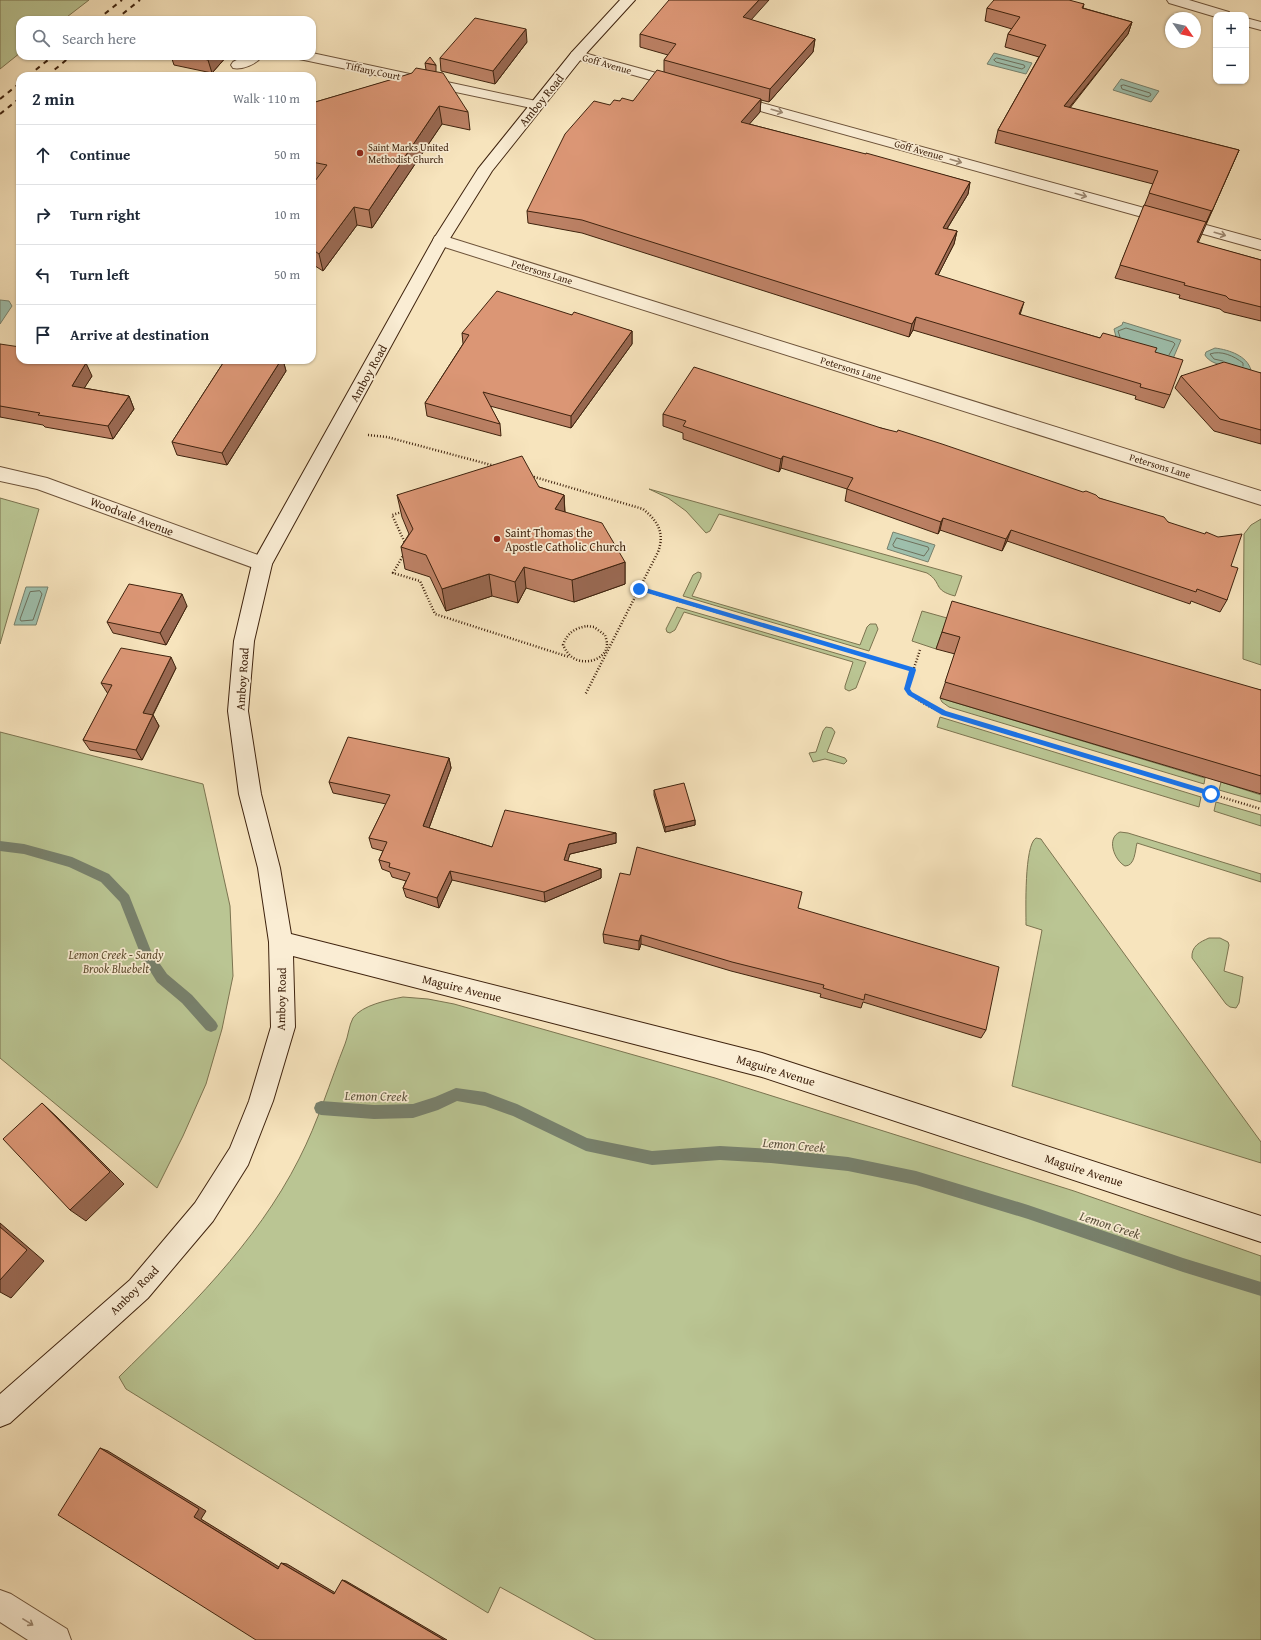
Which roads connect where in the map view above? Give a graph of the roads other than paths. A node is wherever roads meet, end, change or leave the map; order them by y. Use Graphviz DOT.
graph roads {
  1 [pos="628,0"];
  2 [pos="1174,0"];
  3 [pos="1214,12"];
  4 [pos="1249,23"];
  5 [pos="1261,26"];
  6 [pos="577,56"];
  7 [pos="316,59"];
  8 [pos="247,60"];
  9 [pos="238,65"];
  10 [pos="696,88"];
  11 [pos="719,95"];
  12 [pos="536,105"];
  13 [pos="441,240"];
  14 [pos="1261,245"];
  15 [pos="0,474"];
  16 [pos="1261,498"];
  17 [pos="262,564"];
  18 [pos="281,942"];
  19 [pos="1261,1229"];
  20 [pos="0,1413"];
  21 [pos="0,1605"];
  22 [pos="56,1640"];
  1 -- 6 [label="street, Amboy Road"];
  2 -- 3 [label="street"];
  4 -- 5 [label="street"];
  6 -- 10 [label="street, Goff Avenue"];
  6 -- 12 [label="street, Amboy Road"];
  7 -- 12 [label="street, Tiffany Court"];
  8 -- 9 [label="street"];
  11 -- 14 [label="street, Goff Avenue, one-way"];
  12 -- 13 [label="street, Amboy Road"];
  13 -- 16 [label="street, Petersons Lane"];
  13 -- 17 [label="street, Amboy Road"];
  15 -- 17 [label="street, Woodvale Avenue"];
  17 -- 18 [label="street, Amboy Road"];
  18 -- 19 [label="street, Maguire Avenue"];
  18 -- 20 [label="street, Amboy Road"];
  21 -- 22 [label="street, one-way"];
}
